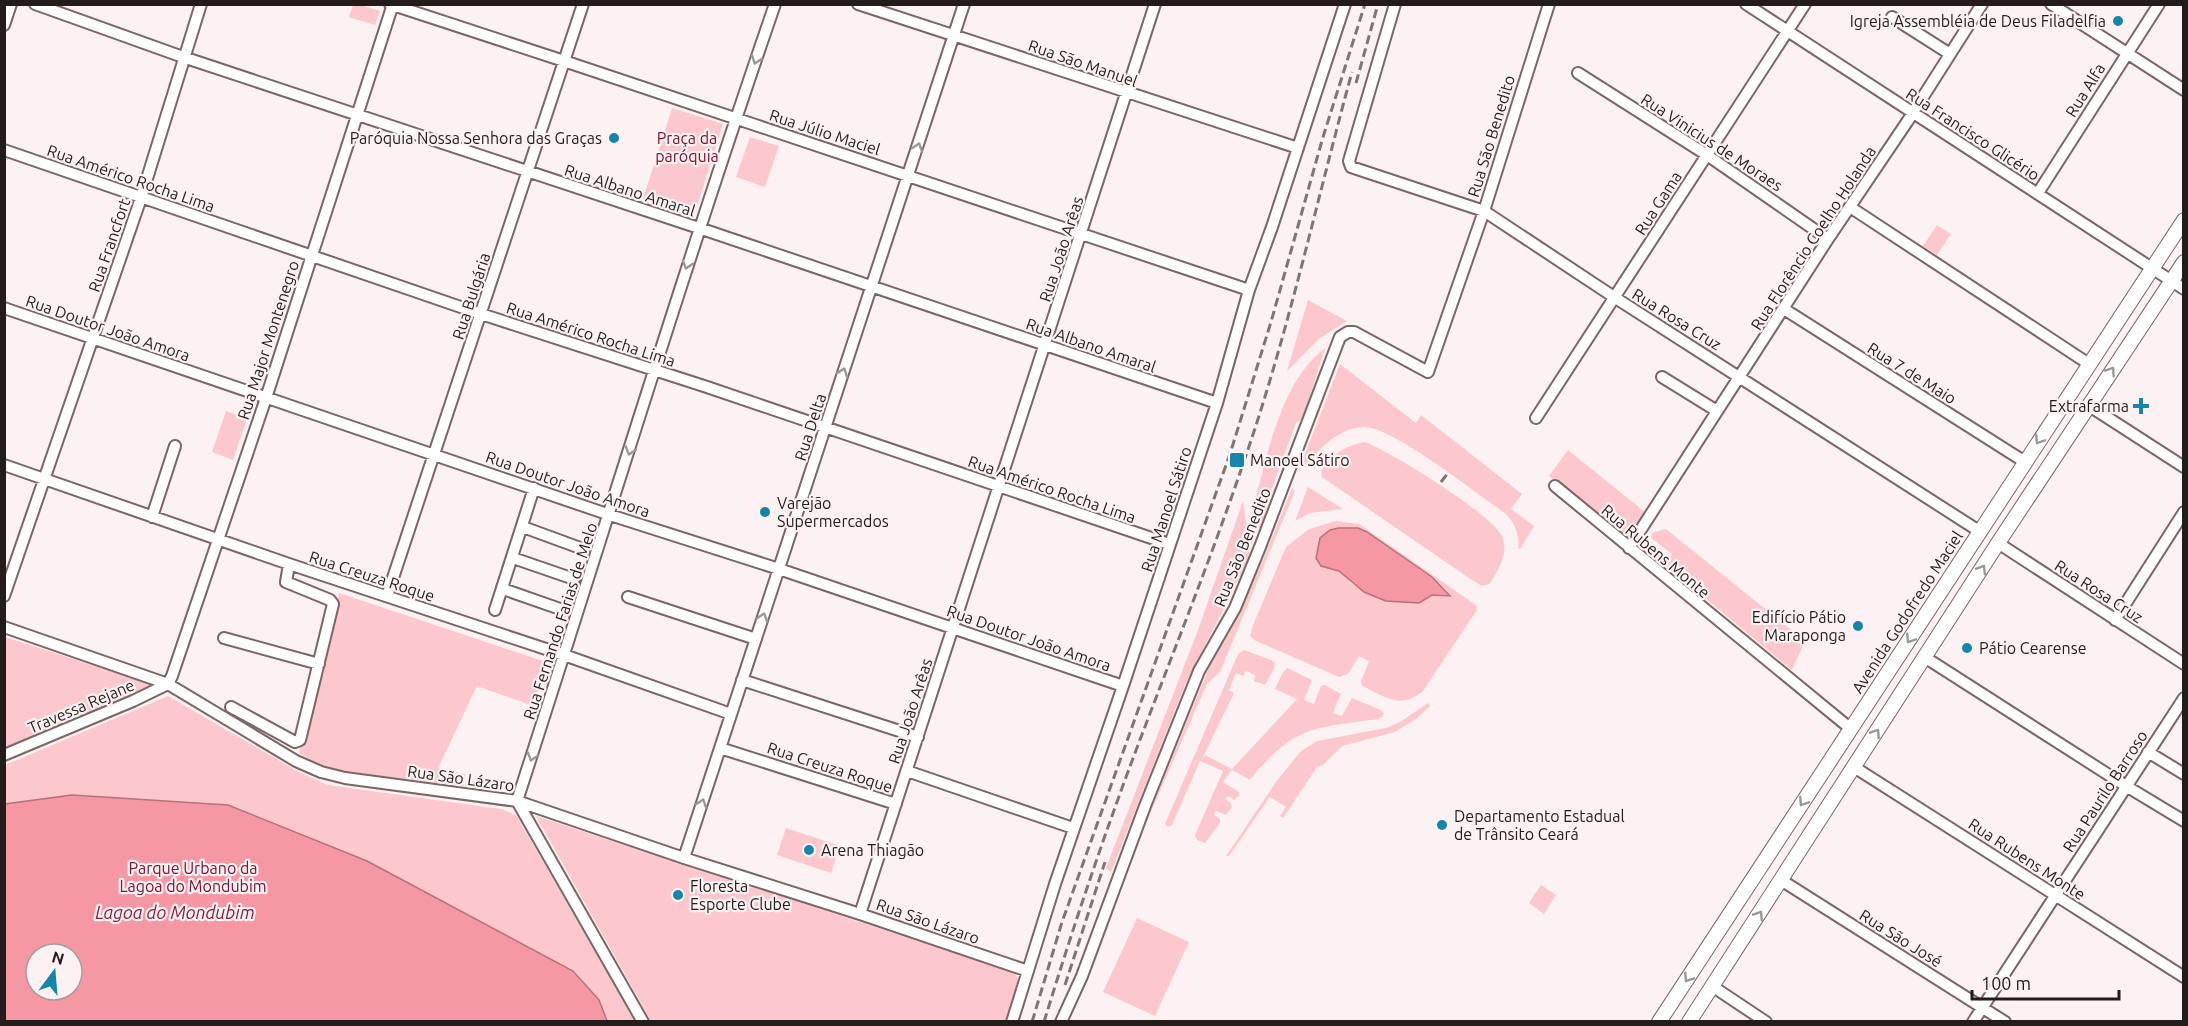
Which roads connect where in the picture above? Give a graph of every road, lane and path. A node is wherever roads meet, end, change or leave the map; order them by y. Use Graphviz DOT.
graph roads {
  1 [pos="11,4"];
  2 [pos="35,4"];
  3 [pos="201,4"];
  4 [pos="583,4"];
  5 [pos="775,4"];
  6 [pos="858,4"];
  7 [pos="964,4"];
  8 [pos="1155,4"];
  9 [pos="1395,4"];
  10 [pos="1549,4"];
  11 [pos="1746,4"];
  12 [pos="1804,4"];
  13 [pos="1982,4"];
  14 [pos="2051,4"];
  15 [pos="2159,4"];
  16 [pos="392,5"];
  17 [pos="1343,5"];
  18 [pos="1892,17"];
  19 [pos="4,24"];
  20 [pos="1787,32"];
  21 [pos="954,35"];
  22 [pos="2127,53"];
  23 [pos="1950,54"];
  24 [pos="183,57"];
  25 [pos="564,61"];
  26 [pos="1578,73"];
  27 [pos="2184,90"];
  28 [pos="1128,94"];
  29 [pos="1913,114"];
  30 [pos="357,115"];
  31 [pos="736,118"];
  32 [pos="1298,148"];
  33 [pos="4,150"];
  34 [pos="1707,155"];
  35 [pos="527,172"];
  36 [pos="909,175"];
  37 [pos="2038,193"];
  38 [pos="141,198"];
  39 [pos="1850,207"];
  40 [pos="1484,211"];
  41 [pos="2184,220"];
  42 [pos="699,228"];
  43 [pos="1082,234"];
  44 [pos="1828,238"];
  45 [pos="311,256"];
  46 [pos="2184,262"];
  47 [pos="2152,268"];
  48 [pos="2171,281"];
  49 [pos="872,287"];
  50 [pos="2184,289"];
  51 [pos="1249,291"];
  52 [pos="1614,297"];
  53 [pos="4,308"];
  54 [pos="1784,309"];
  55 [pos="481,314"];
  56 [pos="92,339"];
  57 [pos="1046,345"];
  58 [pos="2089,364"];
  59 [pos="654,370"];
  60 [pos="1740,376"];
  61 [pos="1662,377"];
  62 [pos="266,398"];
  63 [pos="1217,403"];
  64 [pos="2088,405"];
  65 [pos="1717,411"];
  66 [pos="1536,418"];
  67 [pos="825,427"];
  68 [pos="175,446"];
  69 [pos="434,454"];
  70 [pos="2025,462"];
  71 [pos="4,465"];
  72 [pos="2184,467"];
  73 [pos="46,479"];
  74 [pos="1555,486"];
  75 [pos="998,487"];
  76 [pos="534,488"];
  77 [pos="2184,512"];
  78 [pos="610,515"];
  79 [pos="153,517"];
  80 [pos="523,527"];
  81 [pos="1979,531"];
  82 [pos="218,538"];
  83 [pos="1998,543"];
  84 [pos="1170,544"];
  85 [pos="1629,548"];
  86 [pos="583,549"];
  87 [pos="513,558"];
  88 [pos="289,564"];
  89 [pos="779,569"];
  90 [pos="1949,578"];
  91 [pos="574,579"];
  92 [pos="503,589"];
  93 [pos="1968,591"];
  94 [pos="387,596"];
  95 [pos="4,597"];
  96 [pos="628,597"];
  97 [pos="1933,603"];
  98 [pos="495,610"];
  99 [pos="563,610"];
  100 [pos="1952,616"];
  101 [pos="2115,620"];
  102 [pos="4,627"];
  103 [pos="953,629"];
  104 [pos="224,638"];
  105 [pos="756,639"];
  106 [pos="564,655"];
  107 [pos="1926,658"];
  108 [pos="319,664"];
  109 [pos="2184,664"];
  110 [pos="742,680"];
  111 [pos="168,684"];
  112 [pos="1123,686"];
  113 [pos="2184,698"];
  114 [pos="231,707"];
  115 [pos="731,714"];
  116 [pos="1851,729"];
  117 [pos="918,737"];
  118 [pos="720,748"];
  119 [pos="2148,752"];
  120 [pos="4,755"];
  121 [pos="1854,767"];
  122 [pos="907,771"];
  123 [pos="2184,774"];
  124 [pos="2126,786"];
  125 [pos="517,801"];
  126 [pos="896,804"];
  127 [pos="2184,820"];
  128 [pos="1073,828"];
  129 [pos="684,858"];
  130 [pos="1781,880"];
  131 [pos="2055,896"];
  132 [pos="860,914"];
  133 [pos="1028,971"];
  134 [pos="2184,977"];
  135 [pos="1712,986"];
  136 [pos="1982,1007"];
  137 [pos="1063,1020"];
  138 [pos="643,1022"];
  139 [pos="1012,1022"];
  140 [pos="1659,1022"];
  141 [pos="1689,1022"];
  142 [pos="1766,1022"];
  143 [pos="1973,1022"];
  144 [pos="2005,1022"];
  1 -- 19 [label="street"];
  2 -- 24 [label="street, Rua Albano Amaral"];
  3 -- 24 [label="street, Rua Francfort"];
  4 -- 25 [label="street, Rua Bulgária"];
  5 -- 31 [label="street, Rua Fernando Farias de Melo, one-way"];
  6 -- 21 [label="street, Rua São Manuel"];
  7 -- 21 [label="street, Rua Delta"];
  8 -- 28 [label="street, Rua João Arêas"];
  9 -- 40 [label="street, Rua Rosa Cruz"];
  10 -- 40 [label="street, Rua São Benedito"];
  11 -- 20 [label="street, Rua Francisco Glicério"];
  12 -- 20 [label="street, Rua Gama"];
  13 -- 23 [label="street, Rua Florêncio Coelho Holanda"];
  14 -- 22 [label="street"];
  15 -- 22 [label="street, Rua Alfa"];
  16 -- 25 [label="street, Rua Júlio Maciel"];
  16 -- 30 [label="street, Rua Major Montenegro"];
  17 -- 32 [label="street, Rua Manoel Sátiro"];
  18 -- 23 [label="street"];
  20 -- 29 [label="street, Rua Francisco Glicério"];
  20 -- 34 [label="street, Rua Gama"];
  21 -- 28 [label="street, Rua São Manuel"];
  36 -- 21 [label="street, Rua Delta, one-way"];
  22 -- 27 [label="street"];
  22 -- 37 [label="street, Rua Alfa"];
  23 -- 29 [label="street, Rua Florêncio Coelho Holanda"];
  24 -- 30 [label="street, Rua Albano Amaral"];
  24 -- 38 [label="street, Rua Francfort"];
  25 -- 31 [label="street, Rua Júlio Maciel"];
  25 -- 35 [label="street, Rua Bulgária"];
  26 -- 34 [label="street, Rua Vinicius de Moraes"];
  28 -- 32 [label="street, Rua São Manuel"];
  28 -- 43 [label="street, Rua João Arêas"];
  29 -- 37 [label="street, Rua Francisco Glicério"];
  29 -- 39 [label="street, Rua Florêncio Coelho Holanda"];
  30 -- 35 [label="street, Rua Albano Amaral"];
  30 -- 45 [label="street, Rua Major Montenegro"];
  31 -- 36 [label="street, Rua Júlio Maciel"];
  31 -- 42 [label="street, Rua Fernando Farias de Melo"];
  32 -- 51 [label="street, Rua Manoel Sátiro"];
  33 -- 38 [label="street, Rua Américo Rocha Lima"];
  34 -- 44 [label="street, Rua Vinicius de Moraes"];
  34 -- 52 [label="street, Rua Gama"];
  35 -- 42 [label="street, Rua Albano Amaral"];
  35 -- 55 [label="street, Rua Bulgária"];
  36 -- 43 [label="street, Rua Júlio Maciel"];
  36 -- 49 [label="street, Rua Delta"];
  37 -- 47 [label="street, Rua Francisco Glicério"];
  38 -- 45 [label="street, Rua Américo Rocha Lima"];
  38 -- 56 [label="street, Rua Francfort"];
  39 -- 44 [label="street, Rua Florêncio Coelho Holanda"];
  39 -- 58 [label="street"];
  40 -- 52 [label="street, Rua Rosa Cruz"];
  40 -- 137 [label="street, Rua São Benedito"];
  41 -- 47 [label="main road, Avenida Godofredo Maciel"];
  42 -- 49 [label="street, Rua Albano Amaral"];
  42 -- 59 [label="street, Rua Fernando Farias de Melo, one-way"];
  43 -- 51 [label="street, Rua Júlio Maciel"];
  43 -- 57 [label="street, Rua João Arêas"];
  44 -- 54 [label="street, Rua Florêncio Coelho Holanda"];
  45 -- 55 [label="street, Rua Américo Rocha Lima"];
  45 -- 62 [label="street, Rua Major Montenegro"];
  46 -- 48 [label="main road"];
  47 -- 48 [label="street, Rua Francisco Glicério"];
  47 -- 58 [label="main road, Avenida Godofredo Maciel"];
  48 -- 50 [label="street, Rua Francisco Glicério"];
  64 -- 48 [label="main road, one-way"];
  49 -- 57 [label="street, Rua Albano Amaral"];
  67 -- 49 [label="street, Rua Delta, one-way"];
  51 -- 63 [label="street, Rua Manoel Sátiro"];
  52 -- 60 [label="street, Rua Rosa Cruz"];
  52 -- 66 [label="street, Rua Gama"];
  53 -- 56 [label="street, Rua Doutor João Amora"];
  54 -- 60 [label="street, Rua Florêncio Coelho Holanda"];
  54 -- 70 [label="street, Rua 7 de Maio"];
  55 -- 59 [label="street, Rua Américo Rocha Lima"];
  55 -- 69 [label="street, Rua Bulgária"];
  56 -- 62 [label="street, Rua Doutor João Amora"];
  56 -- 73 [label="street, Rua Francfort"];
  57 -- 63 [label="street, Rua Albano Amaral"];
  57 -- 75 [label="street, Rua João Arêas"];
  58 -- 70 [label="main road, Avenida Godofredo Maciel, one-way"];
  59 -- 67 [label="street, Rua Américo Rocha Lima"];
  59 -- 78 [label="street, Rua Fernando Farias de Melo, one-way"];
  60 -- 65 [label="street, Rua Florêncio Coelho Holanda"];
  60 -- 81 [label="street, Rua Rosa Cruz"];
  61 -- 65 [label="street"];
  62 -- 69 [label="street, Rua Doutor João Amora"];
  62 -- 82 [label="street, Rua Major Montenegro"];
  63 -- 84 [label="street, Rua Manoel Sátiro"];
  64 -- 72 [label="street"];
  64 -- 83 [label="main road"];
  65 -- 85 [label="street, Rua Florêncio Coelho Holanda"];
  67 -- 75 [label="street, Rua Américo Rocha Lima"];
  67 -- 89 [label="street, Rua Delta"];
  68 -- 79 [label="street"];
  69 -- 76 [label="street, Rua Doutor João Amora"];
  69 -- 94 [label="street, Rua Bulgária"];
  70 -- 81 [label="main road, Avenida Godofredo Maciel"];
  71 -- 73 [label="street, Rua Creuza Roque"];
  73 -- 79 [label="street, Rua Creuza Roque"];
  73 -- 95 [label="street, Rua Francfort"];
  74 -- 85 [label="street, Rua Rubens Monte"];
  75 -- 84 [label="street, Rua Américo Rocha Lima"];
  75 -- 103 [label="street, Rua João Arêas"];
  76 -- 78 [label="street, Rua Doutor João Amora"];
  76 -- 80 [label="street"];
  77 -- 101 [label="street"];
  78 -- 89 [label="street, Rua Doutor João Amora"];
  78 -- 106 [label="street, Rua Fernando Farias de Melo"];
  79 -- 82 [label="street, Rua Creuza Roque"];
  80 -- 86 [label="street"];
  80 -- 87 [label="street"];
  81 -- 90 [label="main road, Avenida Godofredo Maciel"];
  82 -- 88 [label="street, Rua Creuza Roque"];
  82 -- 111 [label="street, Rua Major Montenegro"];
  93 -- 83 [label="main road, one-way"];
  83 -- 101 [label="street, Rua Rosa Cruz"];
  84 -- 112 [label="street, Rua Manoel Sátiro"];
  85 -- 116 [label="street, Rua Rubens Monte"];
  87 -- 91 [label="street"];
  87 -- 92 [label="street"];
  88 -- 94 [label="street, Rua Creuza Roque"];
  88 -- 108 [label="street"];
  89 -- 103 [label="street, Rua Doutor João Amora"];
  105 -- 89 [label="street, Rua Delta, one-way"];
  90 -- 93 [label="main road"];
  90 -- 97 [label="main road, Avenida Godofredo Maciel"];
  92 -- 98 [label="street"];
  92 -- 99 [label="street"];
  93 -- 100 [label="main road"];
  94 -- 106 [label="street, Rua Creuza Roque"];
  96 -- 105 [label="street"];
  97 -- 100 [label="main road"];
  97 -- 116 [label="main road, Avenida Godofredo Maciel, one-way"];
  100 -- 107 [label="main road"];
  101 -- 109 [label="street, Rua Rosa Cruz"];
  102 -- 111 [label="street, Rua São Lázaro"];
  103 -- 112 [label="street, Rua Doutor João Amora"];
  103 -- 117 [label="street, Rua João Arêas"];
  104 -- 108 [label="street"];
  105 -- 110 [label="street, Rua Delta"];
  106 -- 115 [label="street, Rua Creuza Roque"];
  106 -- 125 [label="street, Rua Fernando Farias de Melo, one-way"];
  121 -- 107 [label="main road, one-way"];
  107 -- 124 [label="street"];
  108 -- 114 [label="street"];
  110 -- 115 [label="street, Rua Delta"];
  110 -- 117 [label="street"];
  111 -- 120 [label="street, Travessa Rejane"];
  111 -- 125 [label="street, Rua São Lázaro"];
  112 -- 128 [label="street, Rua Manoel Sátiro"];
  113 -- 119 [label="street, Rua Paurilo Barroso"];
  115 -- 118 [label="street, Rua Delta"];
  116 -- 140 [label="main road, Avenida Godofredo Maciel, one-way"];
  117 -- 122 [label="street, Rua João Arêas"];
  118 -- 126 [label="street, Rua Creuza Roque"];
  129 -- 118 [label="street, Rua Delta, one-way"];
  119 -- 123 [label="street"];
  119 -- 124 [label="street, Rua Paurilo Barroso"];
  121 -- 130 [label="main road"];
  121 -- 131 [label="street, Rua Rubens Monte"];
  122 -- 126 [label="street, Rua João Arêas"];
  122 -- 128 [label="street, Rua Creuza Roque"];
  124 -- 127 [label="street"];
  124 -- 131 [label="street, Rua Paurilo Barroso"];
  125 -- 129 [label="street, Rua São Lázaro"];
  125 -- 138 [label="street"];
  126 -- 132 [label="street, Rua João Arêas"];
  128 -- 133 [label="street, Rua Manoel Sátiro"];
  129 -- 132 [label="street, Rua São Lázaro"];
  135 -- 130 [label="main road, one-way"];
  130 -- 136 [label="street, Rua São José"];
  131 -- 134 [label="street, Rua Rubens Monte"];
  131 -- 136 [label="street, Rua Paurilo Barroso"];
  132 -- 133 [label="street, Rua São Lázaro"];
  133 -- 139 [label="street, Rua Manoel Sátiro"];
  135 -- 141 [label="main road"];
  135 -- 142 [label="street"];
  136 -- 143 [label="street, Rua Paurilo Barroso"];
  136 -- 144 [label="street, Rua São José"];
}
